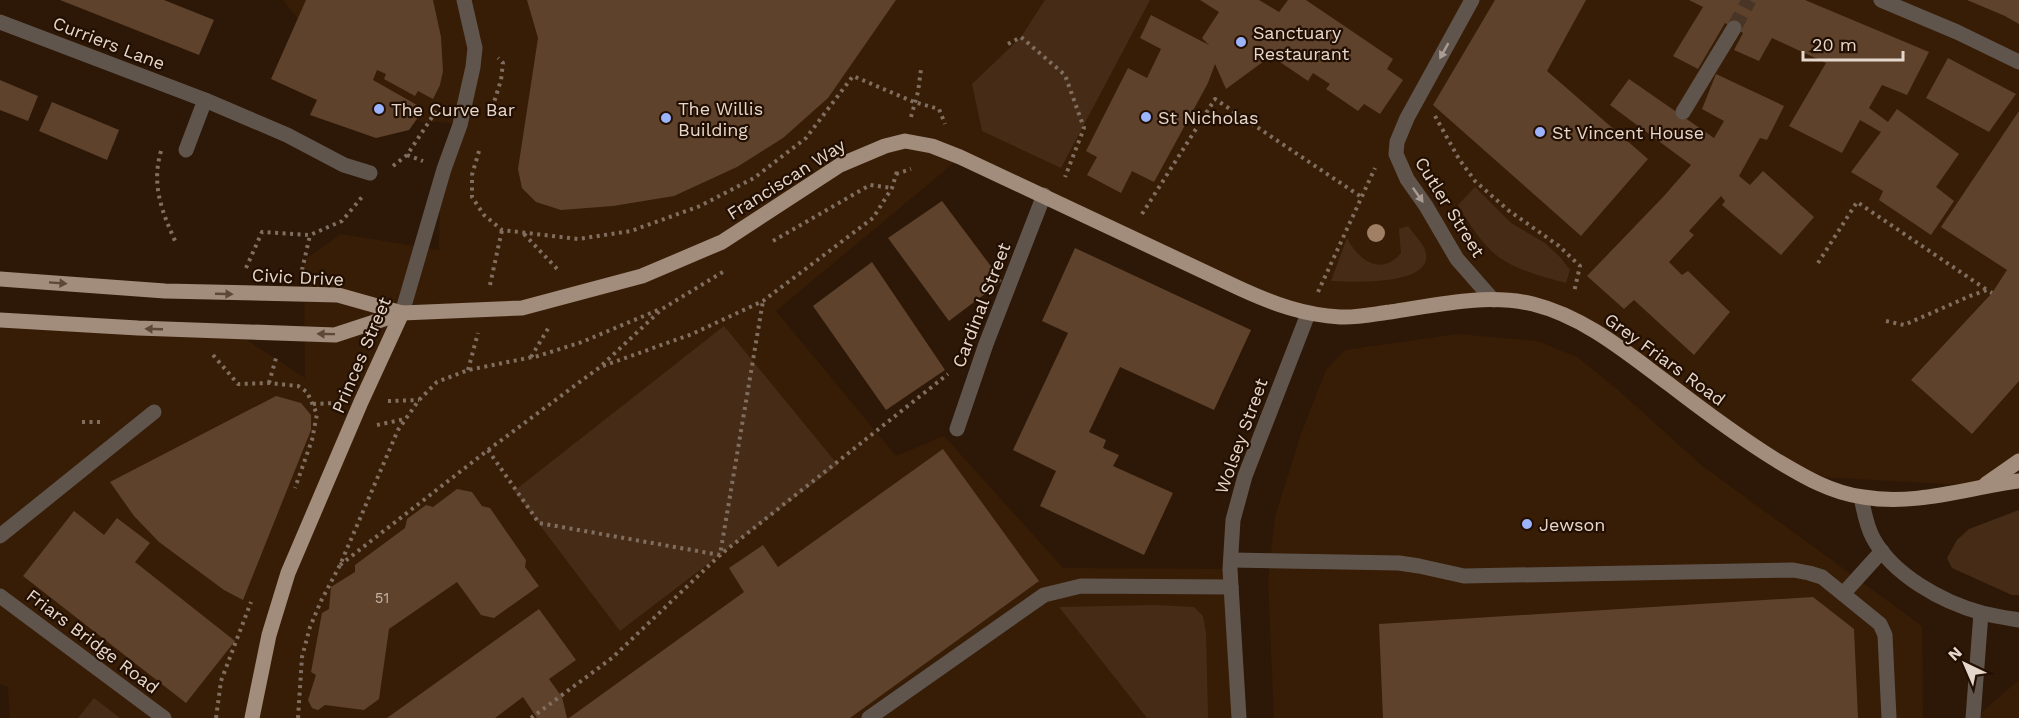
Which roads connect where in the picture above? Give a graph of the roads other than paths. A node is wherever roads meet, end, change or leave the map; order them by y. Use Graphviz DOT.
graph roads {
  1 [pos="465,0"];
  2 [pos="1472,0"];
  3 [pos="1881,0"];
  4 [pos="0,22"];
  5 [pos="1734,28"];
  6 [pos="2019,62"];
  7 [pos="205,100"];
  8 [pos="1683,112"];
  9 [pos="186,150"];
  10 [pos="370,173"];
  11 [pos="1044,195"];
  12 [pos="0,279"];
  13 [pos="1493,300"];
  14 [pos="402,313"];
  15 [pos="1308,314"];
  16 [pos="0,320"];
  17 [pos="154,412"];
  18 [pos="957,429"];
  19 [pos="2019,462"];
  20 [pos="2019,481"];
  21 [pos="1984,486"];
  22 [pos="1861,497"];
  23 [pos="0,537"];
  24 [pos="1882,551"];
  25 [pos="1231,560"];
  26 [pos="1231,587"];
  27 [pos="1843,594"];
  28 [pos="0,596"];
  29 [pos="1981,613"];
  30 [pos="2019,620"];
  31 [pos="164,718"];
  32 [pos="252,718"];
  33 [pos="869,718"];
  34 [pos="1239,718"];
  35 [pos="1889,718"];
  36 [pos="1973,718"];
  1 -- 14 [label="street, Princes Street"];
  2 -- 13 [label="street, Cutler Street, one-way"];
  3 -- 6 [label="street"];
  4 -- 7 [label="street, Curriers Lane"];
  5 -- 8 [label="street"];
  7 -- 9 [label="street"];
  7 -- 10 [label="street, Curriers Lane"];
  11 -- 14 [label="main road, Franciscan Way"];
  11 -- 15 [label="main road, Franciscan Way"];
  11 -- 18 [label="street, Cardinal Street"];
  12 -- 14 [label="main road, Civic Drive, one-way"];
  13 -- 15 [label="main road, Grey Friars Road"];
  13 -- 22 [label="main road, Grey Friars Road"];
  14 -- 16 [label="main road, one-way"];
  14 -- 32 [label="main road, Princes Street"];
  15 -- 25 [label="street, Wolsey Street"];
  17 -- 23 [label="street"];
  19 -- 21 [label="main road, Grey Friars Road"];
  20 -- 21 [label="main road, Grey Friars Road"];
  21 -- 22 [label="main road, Grey Friars Road"];
  22 -- 24 [label="street"];
  24 -- 27 [label="street"];
  24 -- 29 [label="street"];
  25 -- 26 [label="street, Wolsey Street"];
  25 -- 27 [label="street"];
  26 -- 33 [label="street"];
  26 -- 34 [label="street, Wolsey Street"];
  27 -- 35 [label="street"];
  28 -- 31 [label="street, Friars Bridge Road"];
  29 -- 30 [label="street"];
  29 -- 36 [label="street"];
}
